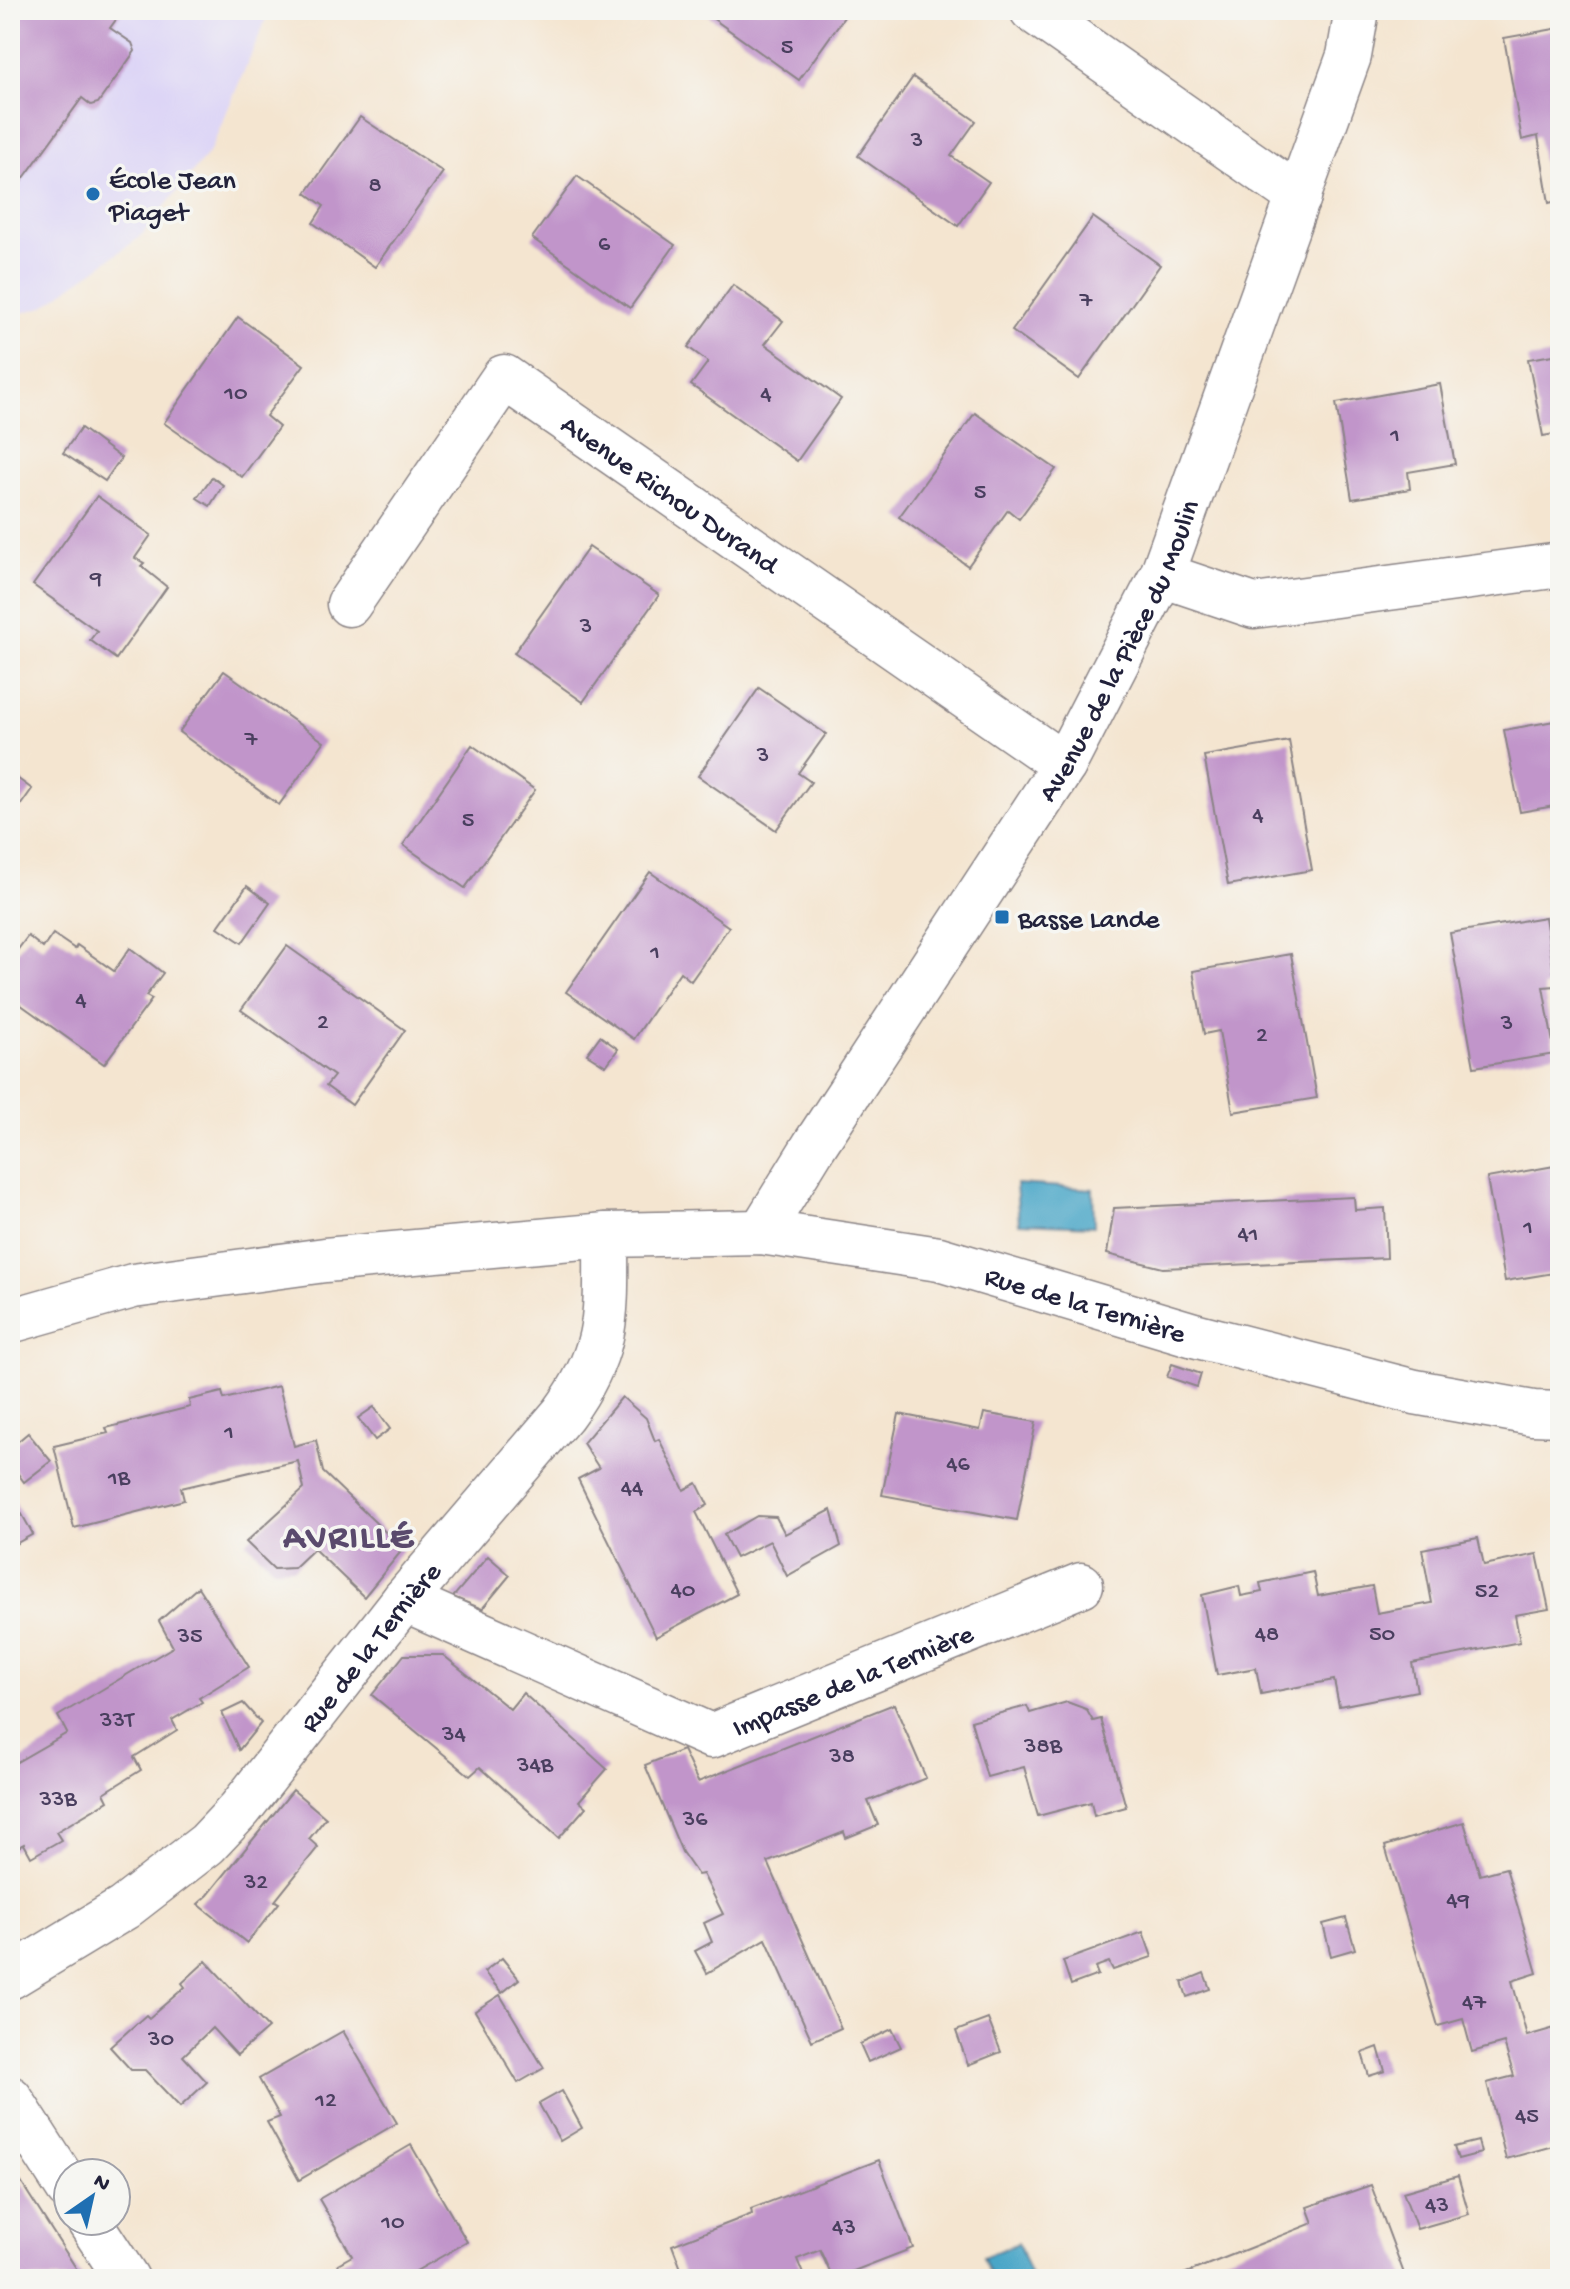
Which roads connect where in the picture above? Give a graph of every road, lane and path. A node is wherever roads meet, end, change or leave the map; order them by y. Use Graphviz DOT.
graph roads {
  1 [pos="1032,10"];
  2 [pos="1357,10"];
  3 [pos="1299,197"];
  4 [pos="1553,566"];
  5 [pos="1162,575"];
  6 [pos="349,604"];
  7 [pos="1064,765"];
  8 [pos="761,1232"];
  9 [pos="606,1235"];
  10 [pos="13,1309"];
  11 [pos="1560,1414"];
  12 [pos="1081,1585"];
  13 [pos="404,1600"];
  14 [pos="10,1977"];
  15 [pos="10,2098"];
  16 [pos="52,2163"];
  17 [pos="99,2237"];
  18 [pos="127,2279"];
  1 -- 3 [label="street"];
  2 -- 3 [label="street, Avenue de la Pièce du Moulin"];
  3 -- 5 [label="street, Avenue de la Pièce du Moulin"];
  4 -- 5 [label="street"];
  5 -- 7 [label="street, Avenue de la Pièce du Moulin"];
  6 -- 7 [label="street, Avenue Richou Durand"];
  7 -- 8 [label="street, Avenue de la Pièce du Moulin"];
  8 -- 9 [label="street, Rue de la Ternière"];
  8 -- 11 [label="street, Rue de la Ternière"];
  9 -- 10 [label="street, Rue de la Ternière"];
  9 -- 13 [label="street, Rue de la Ternière"];
  12 -- 13 [label="street, Impasse de la Ternière"];
  13 -- 14 [label="street, Rue de la Ternière"];
  15 -- 16 [label="street"];
  17 -- 18 [label="street"];
}
